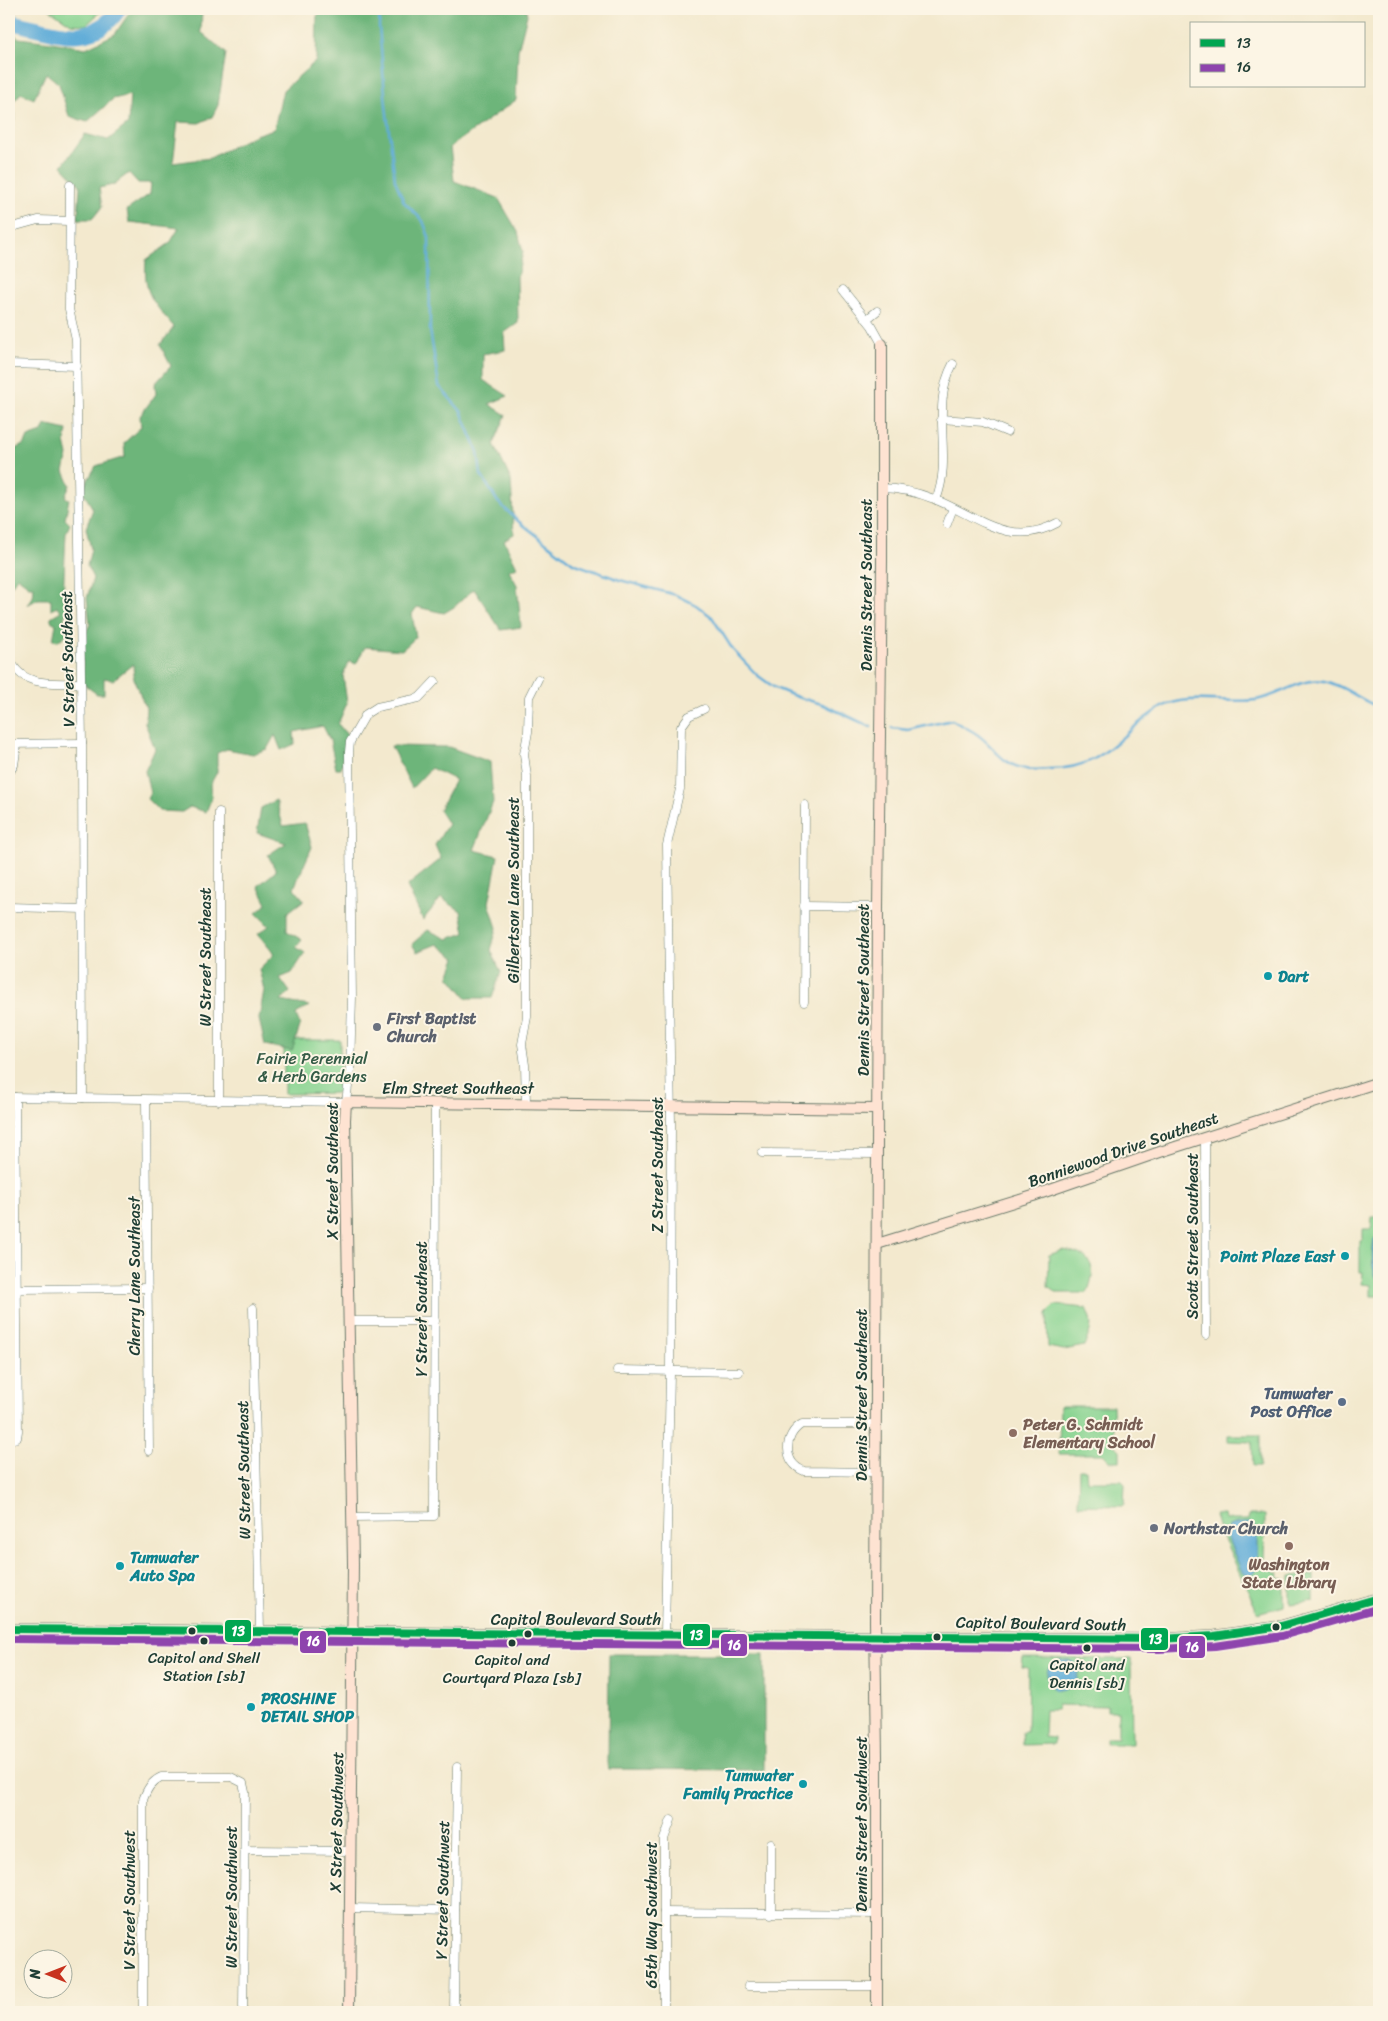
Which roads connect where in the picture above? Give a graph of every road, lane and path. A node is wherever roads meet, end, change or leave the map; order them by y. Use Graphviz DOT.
graph roads {
  1 [pos="70,185"];
  2 [pos="69,221"];
  3 [pos="9,228"];
  4 [pos="843,290"];
  5 [pos="877,311"];
  6 [pos="867,319"];
  7 [pos="882,344"];
  8 [pos="9,364"];
  9 [pos="953,364"];
  10 [pos="76,366"];
  11 [pos="941,419"];
  12 [pos="1007,432"];
  13 [pos="881,488"];
  14 [pos="936,500"];
  15 [pos="953,508"];
  16 [pos="1057,523"];
  17 [pos="947,524"];
  18 [pos="9,656"];
  19 [pos="538,679"];
  20 [pos="435,681"];
  21 [pos="80,683"];
  22 [pos="704,709"];
  23 [pos="82,743"];
  24 [pos="13,744"];
  25 [pos="9,773"];
  26 [pos="805,805"];
  27 [pos="219,812"];
  28 [pos="804,906"];
  29 [pos="9,907"];
  30 [pos="878,907"];
  31 [pos="83,909"];
  32 [pos="804,1002"];
  33 [pos="1379,1082"];
  34 [pos="12,1097"];
  35 [pos="83,1098"];
  36 [pos="146,1100"];
  37 [pos="219,1101"];
  38 [pos="346,1102"];
  39 [pos="435,1103"];
  40 [pos="526,1104"];
  41 [pos="671,1106"];
  42 [pos="877,1110"];
  43 [pos="1205,1138"];
  44 [pos="762,1153"];
  45 [pos="877,1154"];
  46 [pos="877,1244"];
  47 [pos="148,1288"];
  48 [pos="17,1289"];
  49 [pos="253,1308"];
  50 [pos="348,1321"];
  51 [pos="434,1321"];
  52 [pos="1206,1335"];
  53 [pos="617,1370"];
  54 [pos="670,1372"];
  55 [pos="739,1372"];
  56 [pos="876,1424"];
  57 [pos="13,1439"];
  58 [pos="149,1451"];
  59 [pos="876,1472"];
  60 [pos="352,1517"];
  61 [pos="1379,1598"];
  62 [pos="9,1629"];
  63 [pos="260,1631"];
  64 [pos="353,1632"];
  65 [pos="665,1634"];
  66 [pos="875,1637"];
  67 [pos="457,1767"];
  68 [pos="243,1783"];
  69 [pos="671,1820"];
  70 [pos="771,1843"];
  71 [pos="245,1850"];
  72 [pos="350,1851"];
  73 [pos="350,1908"];
  74 [pos="455,1910"];
  75 [pos="664,1912"];
  76 [pos="771,1914"];
  77 [pos="876,1914"];
  78 [pos="748,1986"];
  79 [pos="877,1986"];
  80 [pos="143,2012"];
  81 [pos="243,2012"];
  82 [pos="349,2012"];
  83 [pos="454,2012"];
  84 [pos="664,2012"];
  85 [pos="877,2012"];
  1 -- 2 [label="street, V Street Southeast"];
  2 -- 3 [label="street"];
  2 -- 10 [label="street, V Street Southeast"];
  4 -- 6 [label="street"];
  5 -- 6 [label="street"];
  6 -- 7 [label="street"];
  7 -- 13 [label="street, Dennis Street Southeast"];
  8 -- 10 [label="street"];
  9 -- 11 [label="street"];
  10 -- 21 [label="street, V Street Southeast"];
  11 -- 12 [label="street"];
  11 -- 14 [label="street"];
  13 -- 14 [label="street"];
  13 -- 30 [label="street, Dennis Street Southeast"];
  14 -- 15 [label="street"];
  15 -- 16 [label="street"];
  15 -- 17 [label="street"];
  18 -- 21 [label="street"];
  19 -- 40 [label="street, Gilbertson Lane Southeast"];
  20 -- 38 [label="street, X Street Southeast"];
  21 -- 23 [label="street, V Street Southeast"];
  22 -- 41 [label="street, Z Street Southeast"];
  23 -- 24 [label="street"];
  23 -- 31 [label="street, V Street Southeast"];
  24 -- 25 [label="street"];
  26 -- 28 [label="street"];
  27 -- 37 [label="street, W Street Southeast"];
  28 -- 30 [label="street"];
  28 -- 32 [label="street"];
  29 -- 31 [label="street"];
  30 -- 42 [label="street, Dennis Street Southeast"];
  31 -- 35 [label="street, V Street Southeast"];
  33 -- 43 [label="street, Bonniewood Drive Southeast"];
  34 -- 35 [label="street, Elm Street Southeast"];
  34 -- 48 [label="street"];
  35 -- 36 [label="street, Elm Street Southeast"];
  36 -- 37 [label="street, Elm Street Southeast"];
  36 -- 47 [label="street, Cherry Lane Southeast"];
  37 -- 38 [label="street, Elm Street Southeast"];
  38 -- 39 [label="street, Elm Street Southeast"];
  38 -- 50 [label="street, X Street Southeast"];
  39 -- 40 [label="street, Elm Street Southeast"];
  39 -- 51 [label="street, Y Street Southeast"];
  40 -- 41 [label="street, Elm Street Southeast"];
  41 -- 42 [label="street, Elm Street Southeast"];
  41 -- 54 [label="street, Z Street Southeast"];
  42 -- 45 [label="street, Dennis Street Southeast"];
  43 -- 46 [label="street, Bonniewood Drive Southeast"];
  43 -- 52 [label="street, Scott Street Southeast"];
  44 -- 45 [label="street"];
  45 -- 46 [label="street, Dennis Street Southeast"];
  46 -- 56 [label="street, Dennis Street Southeast"];
  47 -- 48 [label="street"];
  47 -- 58 [label="street, Cherry Lane Southeast"];
  48 -- 57 [label="street"];
  49 -- 63 [label="street, W Street Southeast"];
  50 -- 51 [label="street"];
  50 -- 60 [label="street, X Street Southeast"];
  51 -- 60 [label="street, Y Street Southeast"];
  53 -- 54 [label="street"];
  54 -- 55 [label="street"];
  54 -- 65 [label="street, Z Street Southeast"];
  56 -- 59 [label="street, Dennis Street Southeast"];
  56 -- 59 [label="street"];
  59 -- 66 [label="street, Dennis Street Southeast"];
  60 -- 64 [label="street, X Street Southeast"];
  61 -- 66 [label="street, Capitol Boulevard South"];
  62 -- 63 [label="street, Capitol Boulevard South"];
  63 -- 64 [label="street, Capitol Boulevard South"];
  64 -- 65 [label="street, Capitol Boulevard South"];
  64 -- 72 [label="street, X Street Southwest"];
  65 -- 66 [label="street, Capitol Boulevard South"];
  66 -- 77 [label="street, Dennis Street Southwest"];
  67 -- 74 [label="street, Y Street Southwest"];
  68 -- 71 [label="street, W Street Southwest"];
  68 -- 80 [label="street, V Street Southwest"];
  69 -- 75 [label="street, 65th Way Southwest"];
  70 -- 76 [label="street"];
  71 -- 72 [label="street"];
  71 -- 81 [label="street, W Street Southwest"];
  72 -- 73 [label="street, X Street Southwest"];
  73 -- 74 [label="street"];
  73 -- 82 [label="street, X Street Southwest"];
  74 -- 83 [label="street, Y Street Southwest"];
  75 -- 76 [label="street"];
  75 -- 84 [label="street, 65th Way Southwest"];
  76 -- 77 [label="street"];
  77 -- 79 [label="street, Dennis Street Southwest"];
  78 -- 79 [label="street"];
  79 -- 85 [label="street, Dennis Street Southwest"];
}
